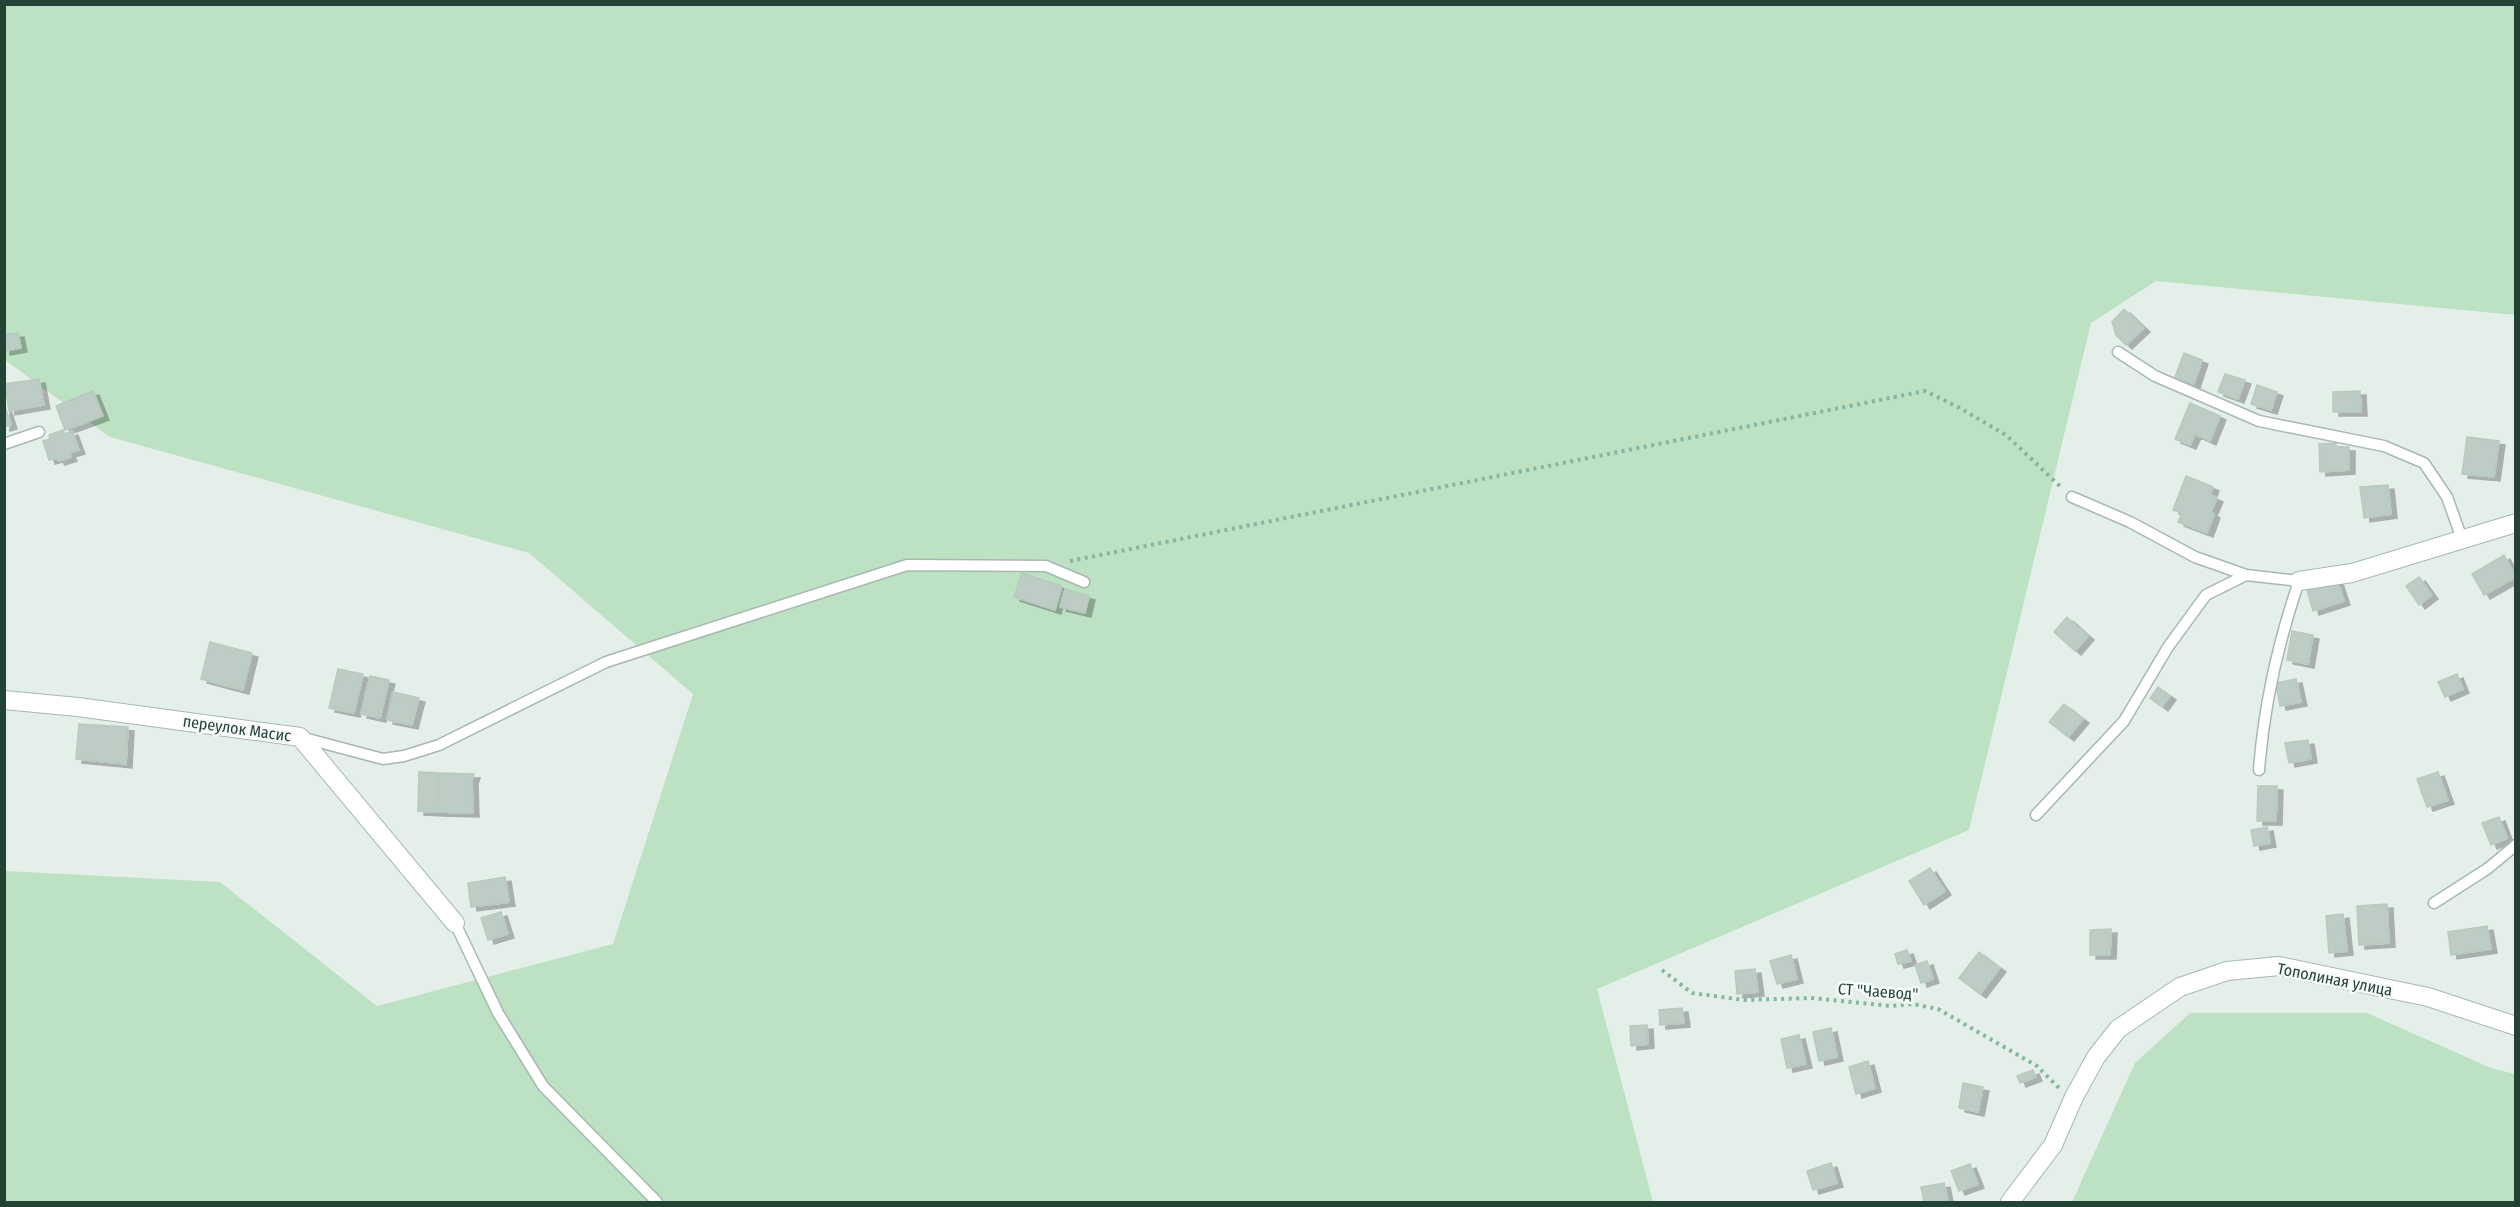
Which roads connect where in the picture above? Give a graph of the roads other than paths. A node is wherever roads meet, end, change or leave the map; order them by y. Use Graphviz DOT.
graph roads {
  1 [pos="2118,352"];
  2 [pos="39,432"];
  3 [pos="4,444"];
  4 [pos="2072,497"];
  5 [pos="2516,523"];
  6 [pos="2462,538"];
  7 [pos="2246,576"];
  8 [pos="2300,581"];
  9 [pos="1084,582"];
  10 [pos="4,700"];
  11 [pos="300,737"];
  12 [pos="2259,770"];
  13 [pos="2036,815"];
  14 [pos="2516,845"];
  15 [pos="2434,903"];
  16 [pos="455,923"];
  17 [pos="2516,1026"];
  18 [pos="657,1203"];
  19 [pos="2010,1203"];
  1 -- 6 [label="lane"];
  2 -- 3 [label="lane"];
  4 -- 7 [label="lane"];
  5 -- 6 [label="street"];
  6 -- 8 [label="street"];
  7 -- 8 [label="lane"];
  7 -- 13 [label="lane"];
  8 -- 12 [label="lane"];
  9 -- 11 [label="lane"];
  10 -- 11 [label="street, переулок Масис"];
  11 -- 16 [label="street, переулок Масис"];
  14 -- 15 [label="lane"];
  16 -- 18 [label="lane"];
  17 -- 19 [label="street, Тополиная улица"];
}
